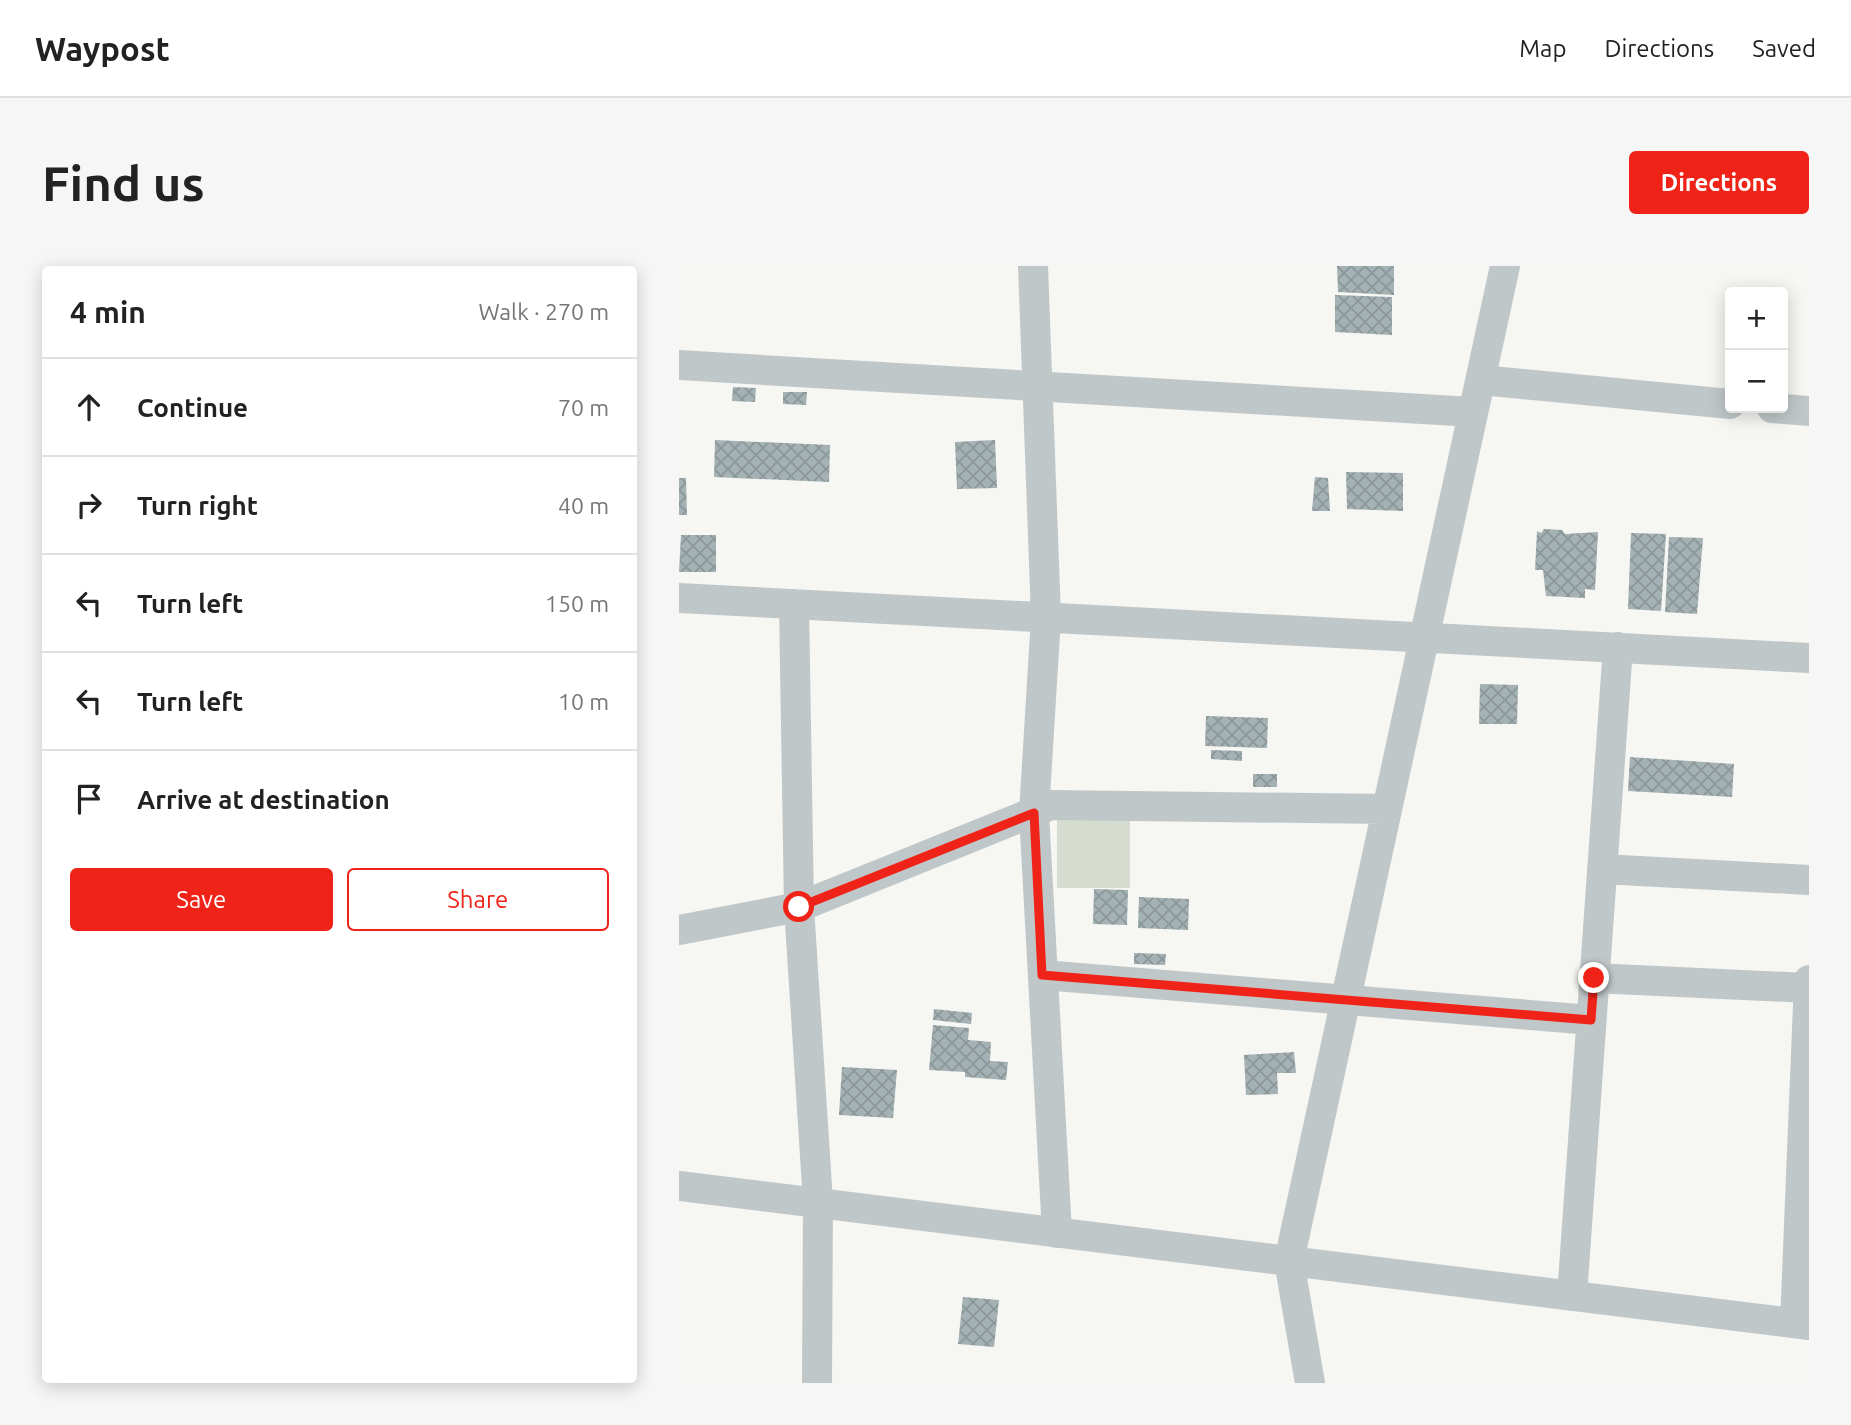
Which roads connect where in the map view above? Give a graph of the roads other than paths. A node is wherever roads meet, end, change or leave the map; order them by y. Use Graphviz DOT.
graph roads {
  1 [pos="1033,266"];
  2 [pos="1505,266"];
  3 [pos="679,365"];
  4 [pos="1481,380"];
  5 [pos="1038,387"];
  6 [pos="1725,404"];
  7 [pos="1788,409"];
  8 [pos="1809,411"];
  9 [pos="1472,412"];
  10 [pos="679,598"];
  11 [pos="794,604"];
  12 [pos="1046,617"];
  13 [pos="1424,636"];
  14 [pos="1618,647"];
  15 [pos="1809,658"];
  16 [pos="1387,809"];
  17 [pos="1034,813"];
  18 [pos="1602,869"];
  19 [pos="1809,880"];
  20 [pos="799,907"];
  21 [pos="679,930"];
  22 [pos="1042,975"];
  23 [pos="1594,978"];
  24 [pos="1809,980"];
  25 [pos="1809,988"];
  26 [pos="1346,1000"];
  27 [pos="1591,1020"];
  28 [pos="679,1186"];
  29 [pos="818,1202"];
  30 [pos="1057,1233"];
  31 [pos="1289,1261"];
  32 [pos="1572,1296"];
  33 [pos="1802,1324"];
  34 [pos="817,1383"];
  35 [pos="1310,1383"];
  1 -- 5 [label="street"];
  2 -- 4 [label="street"];
  3 -- 5 [label="street"];
  4 -- 6 [label="street"];
  4 -- 9 [label="street"];
  5 -- 9 [label="street"];
  5 -- 12 [label="street"];
  7 -- 8 [label="street"];
  9 -- 13 [label="street"];
  10 -- 11 [label="street"];
  11 -- 12 [label="street"];
  11 -- 20 [label="street"];
  12 -- 13 [label="street"];
  12 -- 17 [label="street"];
  13 -- 14 [label="street"];
  13 -- 16 [label="street"];
  14 -- 15 [label="street"];
  14 -- 18 [label="street"];
  16 -- 17 [label="street"];
  16 -- 26 [label="street"];
  17 -- 20 [label="street"];
  17 -- 22 [label="street"];
  18 -- 19 [label="street"];
  18 -- 23 [label="street"];
  20 -- 21 [label="street"];
  20 -- 29 [label="street"];
  22 -- 26 [label="street"];
  22 -- 30 [label="street"];
  23 -- 25 [label="street"];
  23 -- 27 [label="street"];
  24 -- 25 [label="street"];
  25 -- 33 [label="street"];
  26 -- 27 [label="street"];
  26 -- 31 [label="street"];
  27 -- 32 [label="street"];
  28 -- 29 [label="street"];
  29 -- 30 [label="street"];
  29 -- 34 [label="street"];
  30 -- 31 [label="street"];
  31 -- 32 [label="street"];
  31 -- 35 [label="street"];
  32 -- 33 [label="street"];
}
